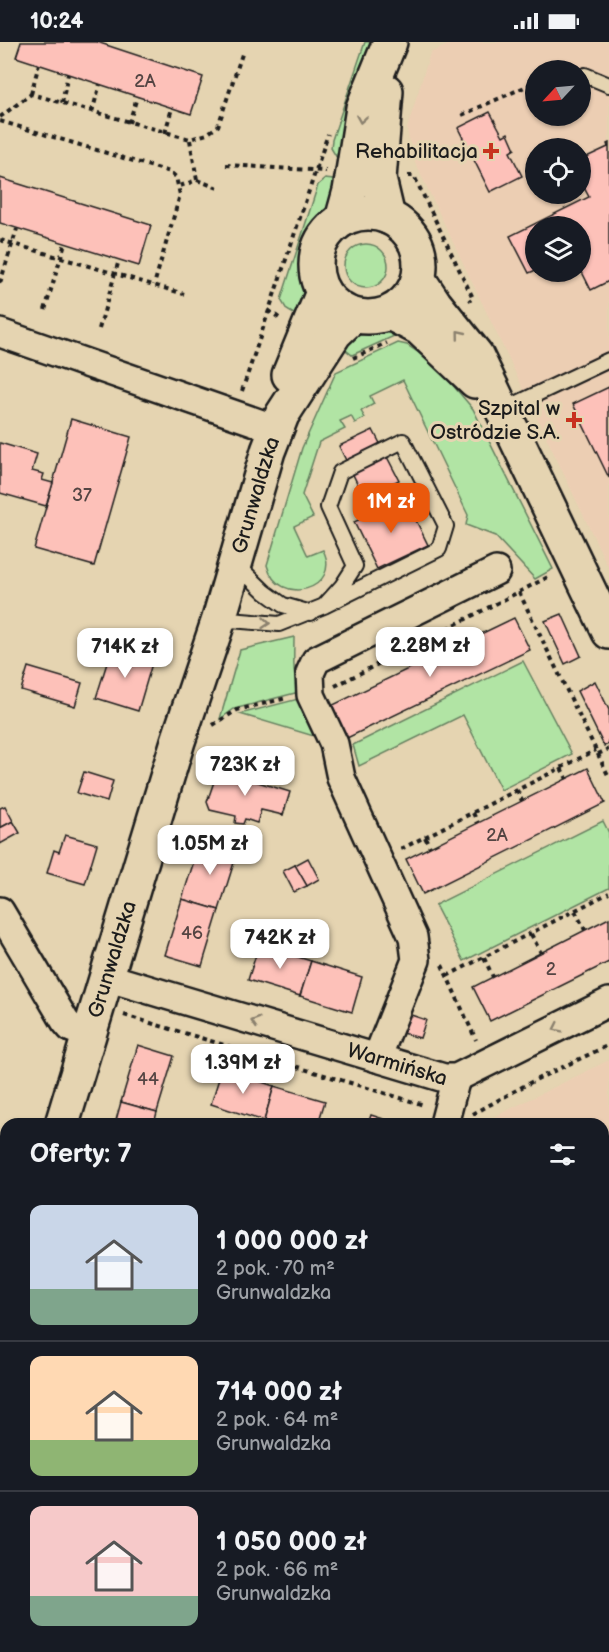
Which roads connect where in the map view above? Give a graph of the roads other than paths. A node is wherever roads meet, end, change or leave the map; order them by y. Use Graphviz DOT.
graph roads {
  1 [pos="389,44"];
  2 [pos="591,78"];
  3 [pos="609,85"];
  4 [pos="388,217"];
  5 [pos="342,220"];
  6 [pos="419,280"];
  7 [pos="323,292"];
  8 [pos="390,313"];
  9 [pos="353,316"];
  10 [pos="0,333"];
  11 [pos="609,360"];
  12 [pos="500,407"];
  13 [pos="279,422"];
  14 [pos="235,563"];
  15 [pos="496,571"];
  16 [pos="324,606"];
  17 [pos="310,613"];
  18 [pos="219,619"];
  19 [pos="609,633"];
  20 [pos="0,911"];
  21 [pos="106,977"];
  22 [pos="609,1002"];
  23 [pos="88,1035"];
  24 [pos="377,1058"];
  25 [pos="456,1078"];
  26 [pos="64,1118"];
  27 [pos="446,1118"];
  1 -- 4 [label="main road"];
  1 -- 5 [label="main road, one-way"];
  2 -- 3 [label="lane"];
  4 -- 5 [label="main road"];
  4 -- 6 [label="main road"];
  5 -- 7 [label="main road"];
  6 -- 8 [label="main road"];
  12 -- 6 [label="main road, one-way"];
  7 -- 9 [label="main road"];
  7 -- 13 [label="main road, Grunwaldzka"];
  8 -- 9 [label="main road"];
  8 -- 12 [label="main road"];
  9 -- 13 [label="main road, Grunwaldzka"];
  10 -- 13 [label="street"];
  11 -- 12 [label="lane"];
  12 -- 19 [label="main road"];
  13 -- 14 [label="main road, Grunwaldzka"];
  14 -- 17 [label="lane"];
  14 -- 18 [label="main road, Grunwaldzka"];
  15 -- 24 [label="street"];
  16 -- 16 [label="lane"];
  16 -- 17 [label="lane"];
  18 -- 17 [label="lane, one-way"];
  18 -- 21 [label="main road, Grunwaldzka"];
  20 -- 23 [label="street"];
  21 -- 23 [label="main road, Grunwaldzka"];
  24 -- 21 [label="street, Warmińska, one-way"];
  22 -- 25 [label="street, Warmińska, one-way"];
  23 -- 26 [label="main road, Grunwaldzka"];
  24 -- 25 [label="street, Warmińska"];
  25 -- 27 [label="street"];
}
